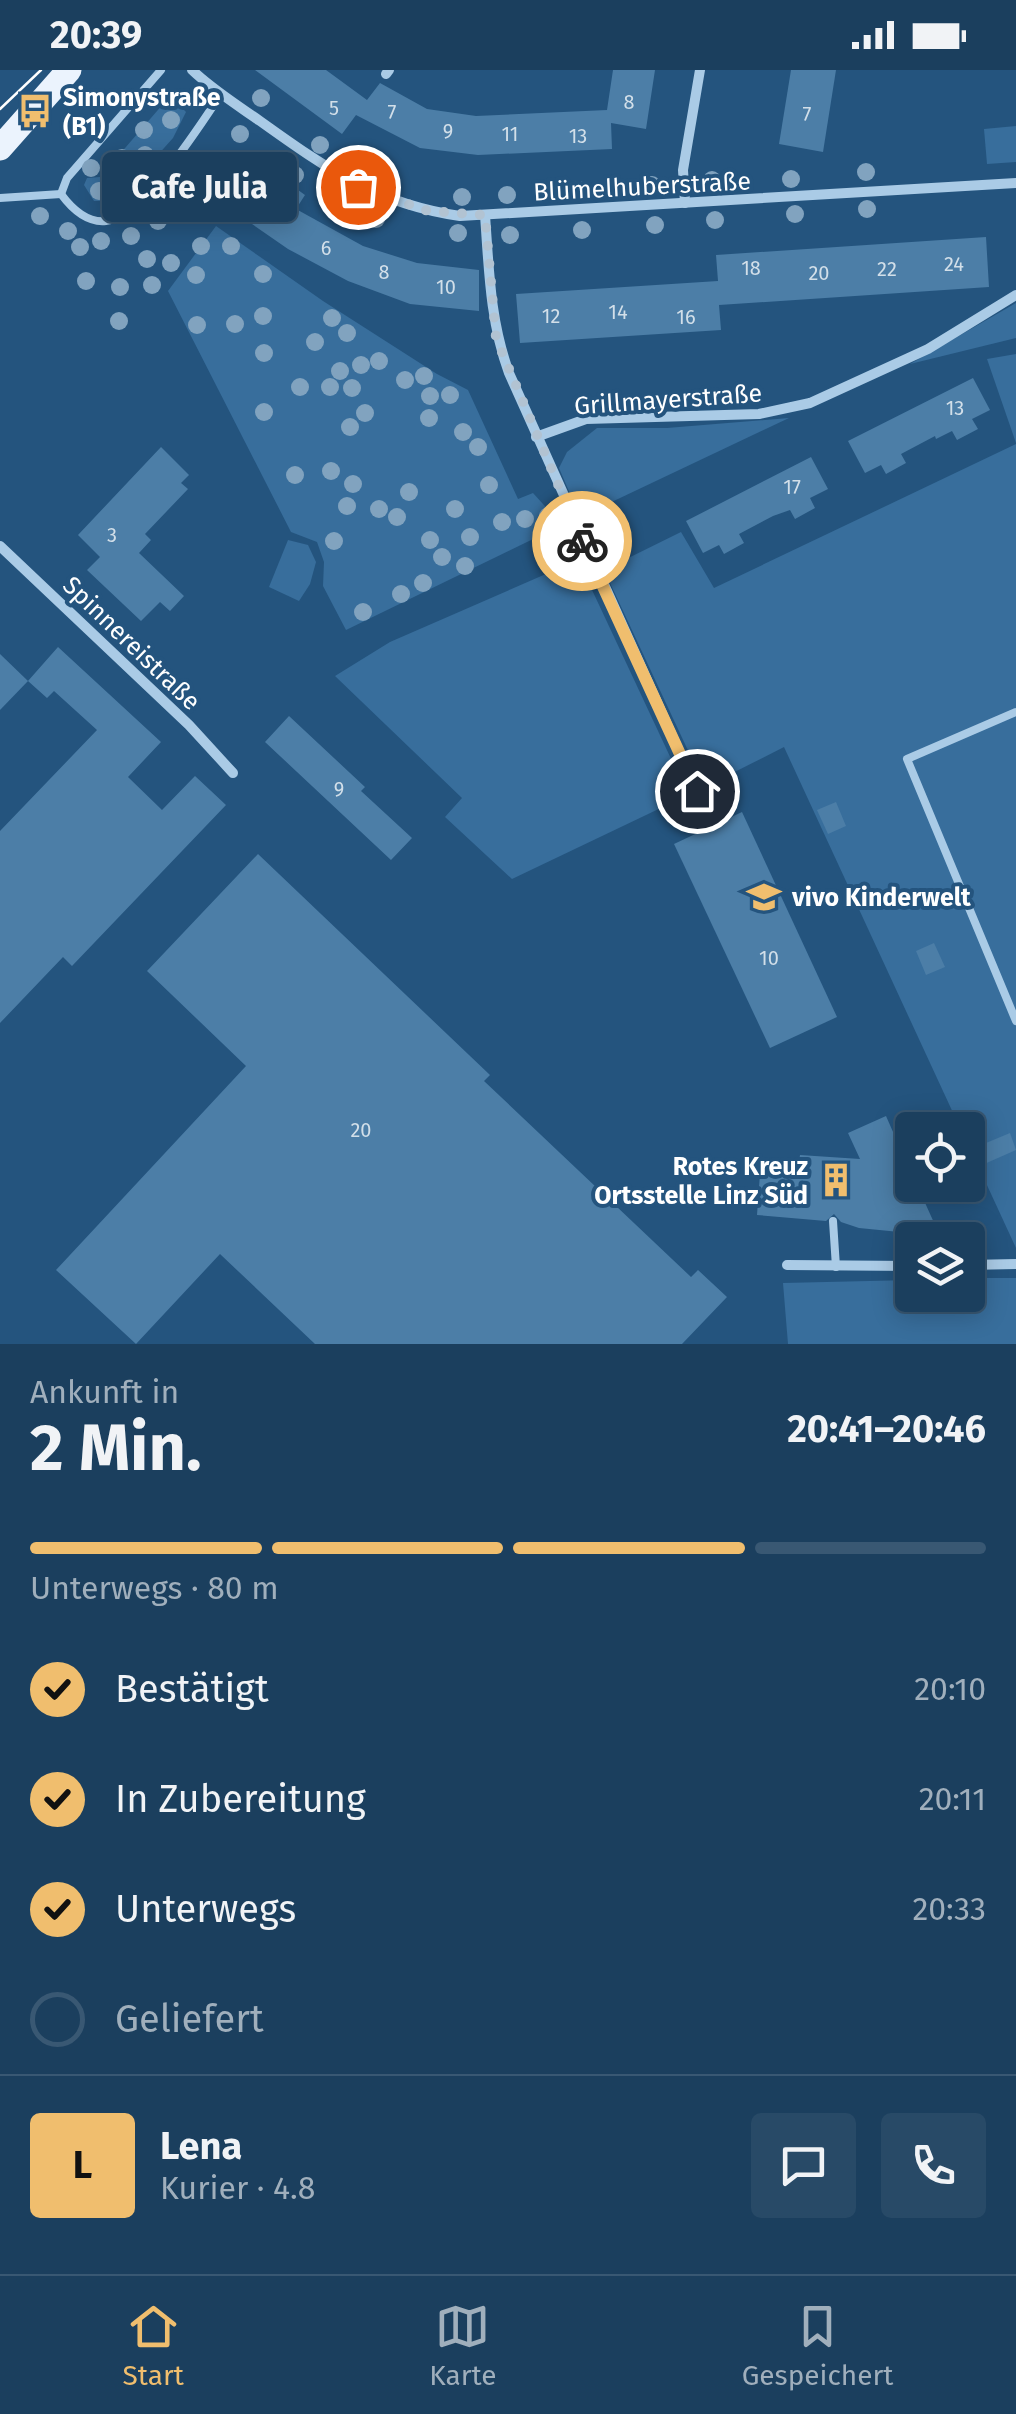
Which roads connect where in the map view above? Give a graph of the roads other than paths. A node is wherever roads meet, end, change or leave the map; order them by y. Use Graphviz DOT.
graph roads {
  1 [pos="69,70"];
  2 [pos="161,70"];
  3 [pos="192,70"];
  4 [pos="700,70"];
  5 [pos="220,94"];
  6 [pos="0,148"];
  7 [pos="1016,183"];
  8 [pos="61,194"];
  9 [pos="0,198"];
  10 [pos="684,203"];
  11 [pos="485,215"];
  12 [pos="1016,295"];
  13 [pos="536,438"];
  14 [pos="0,546"];
  15 [pos="1016,712"];
  16 [pos="233,773"];
  17 [pos="697,791"];
  18 [pos="1016,1021"];
  19 [pos="833,1221"];
  20 [pos="1016,1264"];
  21 [pos="787,1265"];
  22 [pos="985,1265"];
  23 [pos="836,1266"];
  24 [pos="895,1266"];
  1 -- 6 [label="main road"];
  2 -- 8 [label="lane"];
  3 -- 5 [label="street, Blümelhuberstraße"];
  4 -- 10 [label="street"];
  5 -- 8 [label="lane"];
  5 -- 11 [label="street, Blümelhuberstraße"];
  7 -- 10 [label="street, Blümelhuberstraße"];
  8 -- 9 [label="lane"];
  10 -- 11 [label="street, Blümelhuberstraße"];
  11 -- 13 [label="street"];
  12 -- 13 [label="street, Grillmayerstraße"];
  13 -- 17 [label="street"];
  14 -- 16 [label="street, Spinnereistraße"];
  15 -- 18 [label="lane"];
  19 -- 23 [label="lane"];
  20 -- 22 [label="street"];
  21 -- 23 [label="street"];
  23 -- 24 [label="street"];
}
